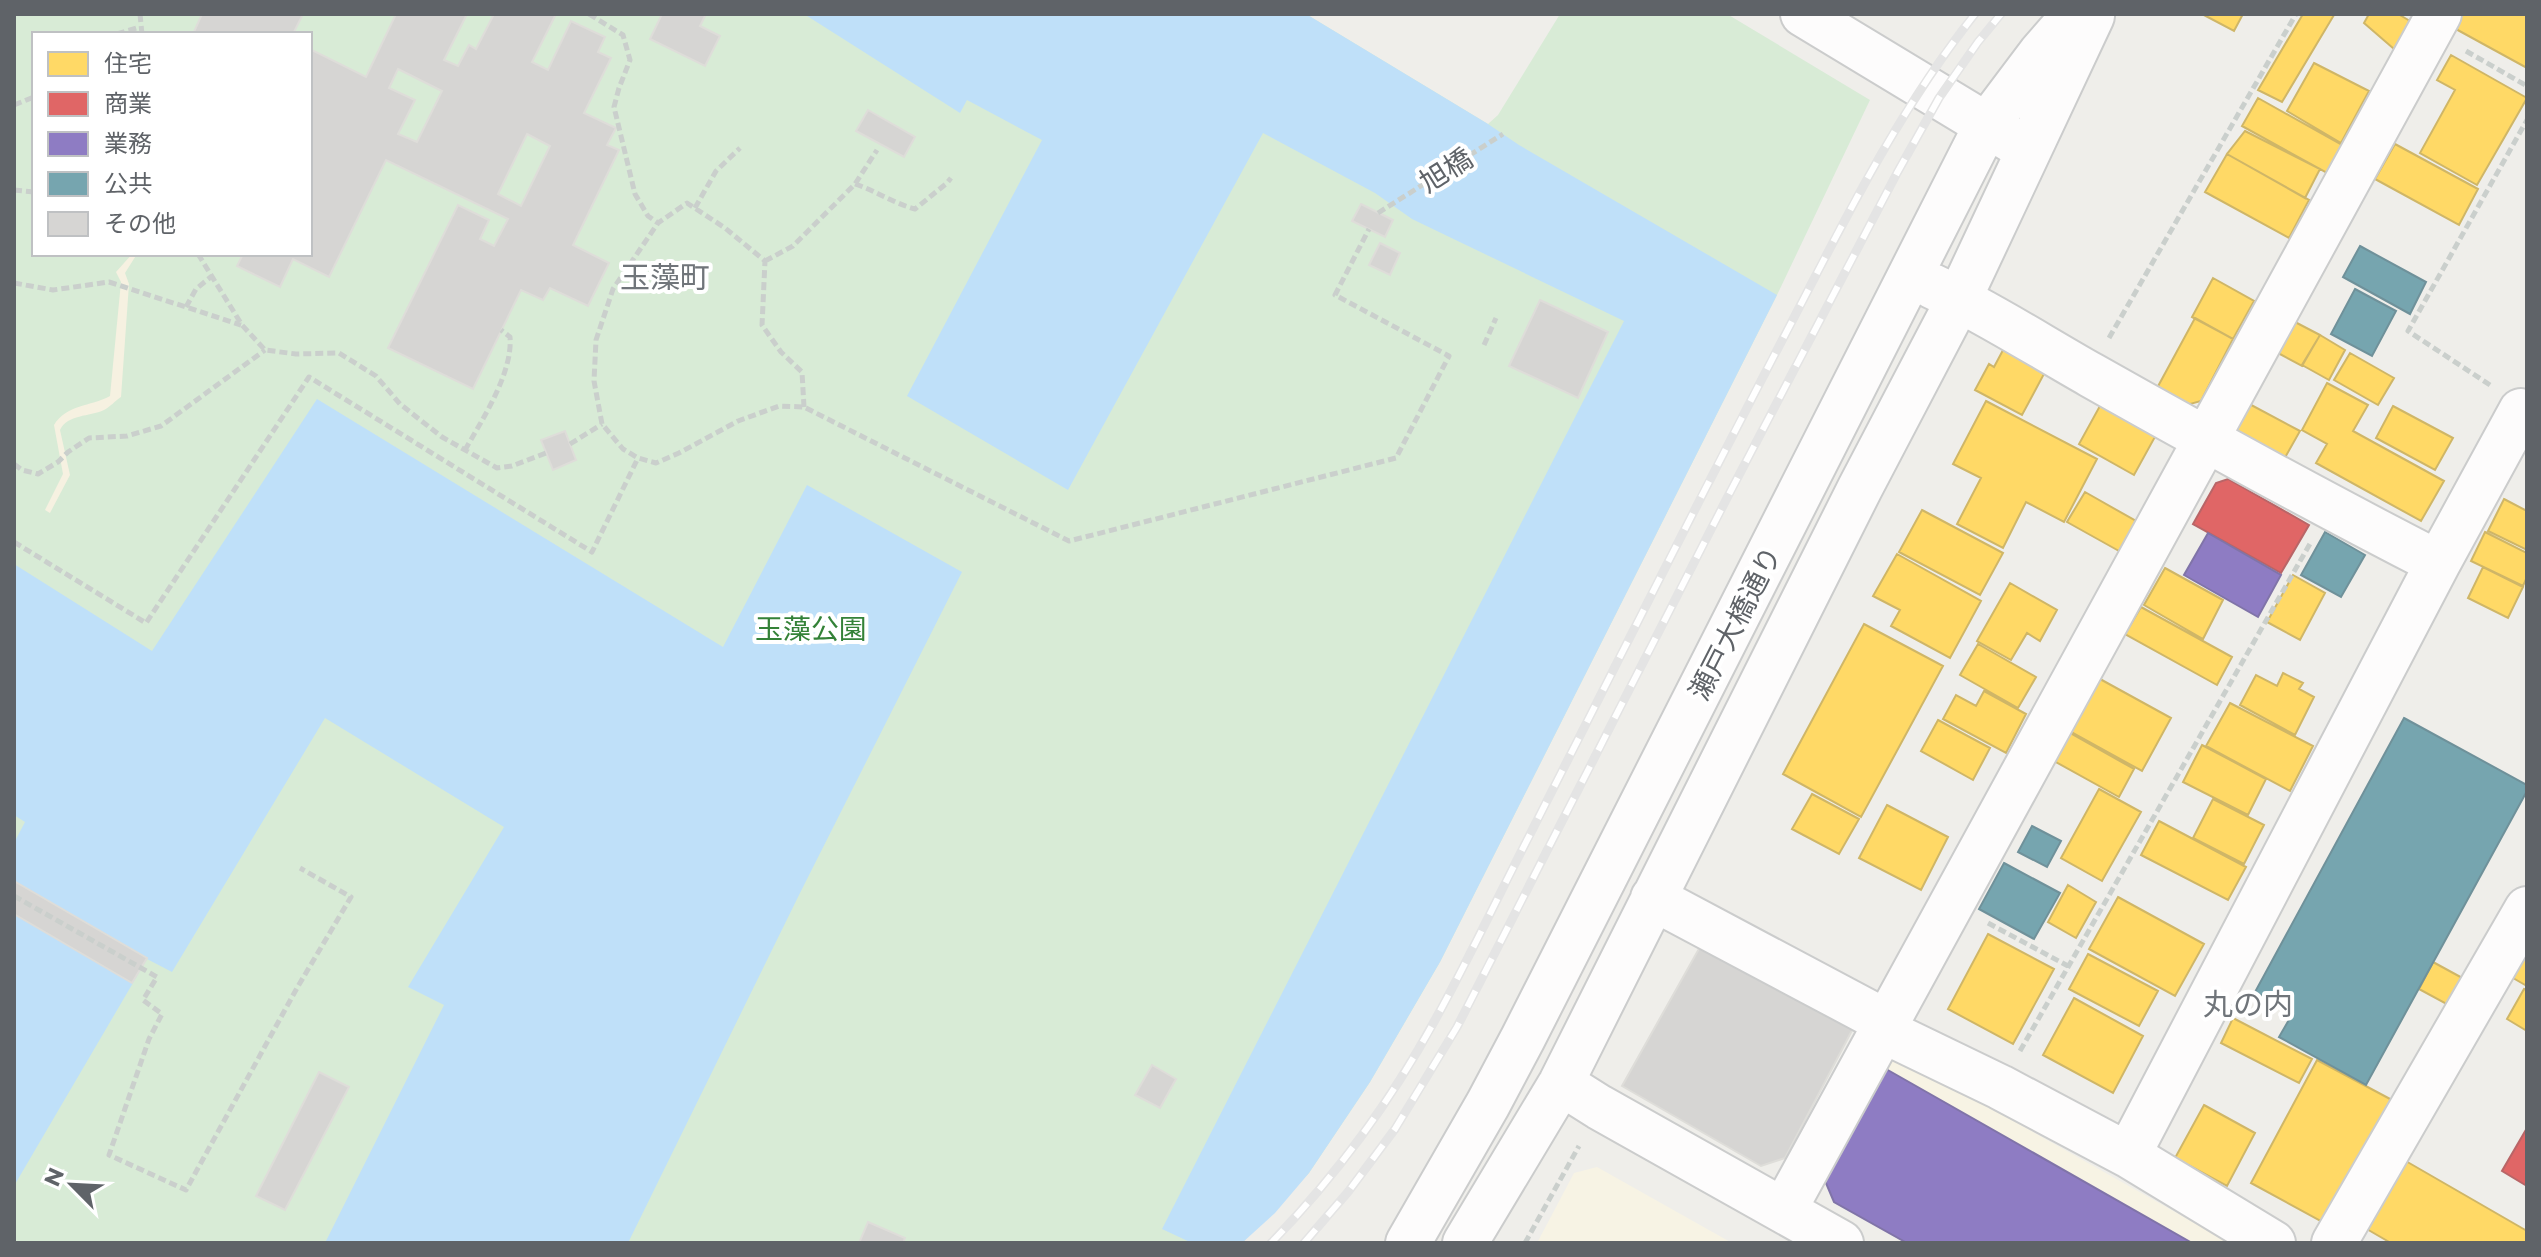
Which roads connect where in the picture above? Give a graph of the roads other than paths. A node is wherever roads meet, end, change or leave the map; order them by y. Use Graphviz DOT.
graph roads {
  1 [pos="1803,14"];
  2 [pos="2075,14"];
  3 [pos="2093,14"];
  4 [pos="2434,22"];
  5 [pos="1986,126"];
  6 [pos="2029,150"];
  7 [pos="1911,277"];
  8 [pos="1959,299"];
  9 [pos="2524,413"];
  10 [pos="2207,439"];
  11 [pos="2438,563"];
  12 [pos="1653,898"];
  13 [pos="2527,909"];
  14 [pos="1886,1027"];
  15 [pos="1561,1083"];
  16 [pos="2128,1155"];
  17 [pos="1784,1210"];
  18 [pos="1408,1243"];
  19 [pos="1465,1243"];
  20 [pos="1841,1243"];
  21 [pos="2273,1243"];
  22 [pos="2334,1243"];
  1 -- 5 [label="street"];
  2 -- 5 [label="street, 瀬戸大橋通り"];
  3 -- 6 [label="street, 瀬戸大橋通り"];
  4 -- 10 [label="street"];
  5 -- 6 [label="street"];
  5 -- 7 [label="street, 瀬戸大橋通り"];
  6 -- 8 [label="street, 瀬戸大橋通り"];
  7 -- 8 [label="street"];
  7 -- 18 [label="street, 瀬戸大橋通り"];
  8 -- 10 [label="street"];
  8 -- 12 [label="street, 瀬戸大橋通り"];
  9 -- 11 [label="street"];
  10 -- 11 [label="street"];
  10 -- 14 [label="street"];
  11 -- 16 [label="street"];
  12 -- 14 [label="street"];
  12 -- 15 [label="street, 瀬戸大橋通り"];
  13 -- 22 [label="street"];
  14 -- 16 [label="street"];
  14 -- 17 [label="street"];
  15 -- 17 [label="street"];
  15 -- 19 [label="street, 瀬戸大橋通り"];
  16 -- 21 [label="street"];
  17 -- 20 [label="street"];
}
